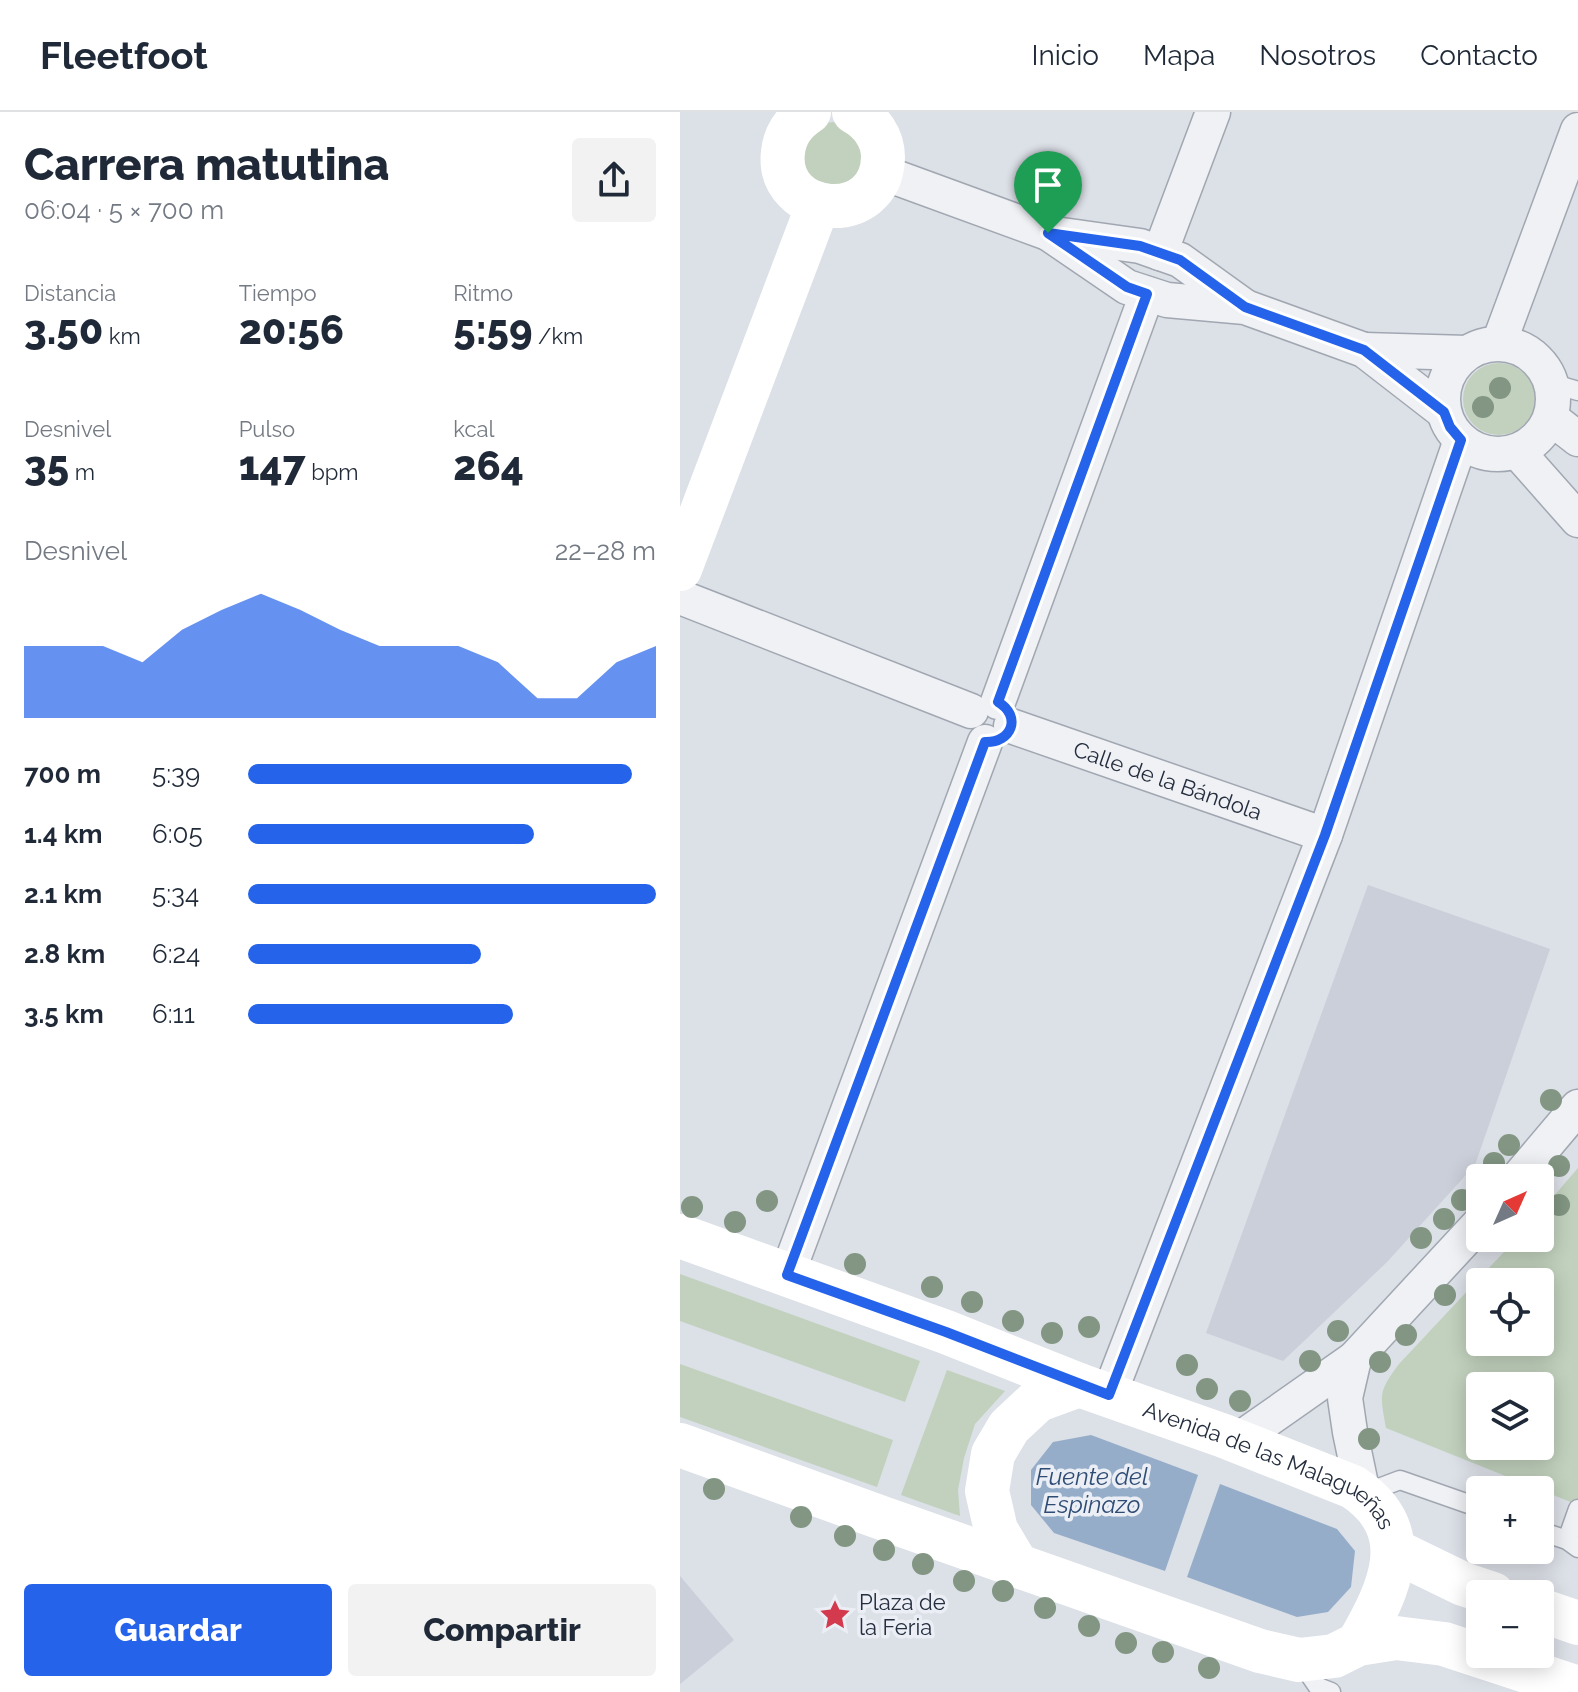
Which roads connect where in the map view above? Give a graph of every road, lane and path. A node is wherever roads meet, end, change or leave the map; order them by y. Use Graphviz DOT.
graph roads {
  1 [pos="809,112"];
  2 [pos="854,112"];
  3 [pos="1213,112"];
  4 [pos="1578,130"];
  5 [pos="881,172"];
  6 [pos="818,205"];
  7 [pos="1048,233"];
  8 [pos="1160,253"];
  9 [pos="1147,294"];
  10 [pos="1245,307"];
  11 [pos="1483,348"];
  12 [pos="1364,350"];
  13 [pos="1564,387"];
  14 [pos="1551,418"];
  15 [pos="1452,426"];
  16 [pos="1578,439"];
  17 [pos="1517,451"];
  18 [pos="1578,520"];
  19 [pos="680,569"];
  20 [pos="680,597"];
  21 [pos="991,720"];
  22 [pos="1325,835"];
  23 [pos="1578,1107"];
  24 [pos="1530,1164"];
  25 [pos="680,1236"];
  26 [pos="1466,1238"];
  27 [pos="787,1275"];
  28 [pos="1354,1359"];
  29 [pos="1094,1390"];
  30 [pos="1237,1441"];
  31 [pos="680,1445"];
  32 [pos="1363,1494"];
  33 [pos="1466,1503"];
  34 [pos="1578,1509"];
  35 [pos="1572,1544"];
  36 [pos="1393,1550"];
  37 [pos="1017,1565"];
  38 [pos="1466,1585"];
  39 [pos="1554,1615"];
  40 [pos="1578,1623"];
  41 [pos="1358,1644"];
  42 [pos="1299,1660"];
  43 [pos="1578,1688"];
  44 [pos="1331,1692"];
  1 -- 6 [label="main road"];
  2 -- 5 [label="main road"];
  3 -- 8 [label="street"];
  4 -- 11 [label="street"];
  5 -- 6 [label="main road"];
  5 -- 7 [label="street"];
  6 -- 19 [label="main road"];
  7 -- 8 [label="street"];
  7 -- 9 [label="street"];
  8 -- 10 [label="street"];
  9 -- 10 [label="street"];
  9 -- 21 [label="street"];
  10 -- 12 [label="street"];
  11 -- 12 [label="street"];
  11 -- 13 [label="street"];
  11 -- 15 [label="street"];
  12 -- 15 [label="street"];
  13 -- 14 [label="street"];
  14 -- 16 [label="street"];
  14 -- 17 [label="street"];
  15 -- 17 [label="street"];
  15 -- 22 [label="street"];
  17 -- 18 [label="street"];
  20 -- 21 [label="street, Calle de la Bándola"];
  21 -- 22 [label="street, Calle de la Bándola"];
  21 -- 27 [label="street"];
  22 -- 29 [label="street"];
  23 -- 24 [label="street"];
  25 -- 27 [label="main road, Avenida de las Malagueñas"];
  26 -- 28 [label="street"];
  27 -- 29 [label="main road, Avenida de las Malagueñas"];
  28 -- 30 [label="street"];
  28 -- 32 [label="street"];
  29 -- 30 [label="main road, Avenida de las Malagueñas"];
  29 -- 37 [label="main road"];
  30 -- 32 [label="main road, Avenida de las Malagueñas"];
  31 -- 37 [label="main road"];
  32 -- 33 [label="lane"];
  32 -- 36 [label="main road, Avenida de las Malagueñas"];
  34 -- 35 [label="lane"];
  36 -- 38 [label="main road, Avenida de las Malagueñas"];
  36 -- 41 [label="main road, Avenida de las Malagueñas"];
  37 -- 42 [label="main road"];
  39 -- 40 [label="main road"];
  41 -- 42 [label="main road"];
  41 -- 43 [label="main road"];
  42 -- 44 [label="lane"];
}
